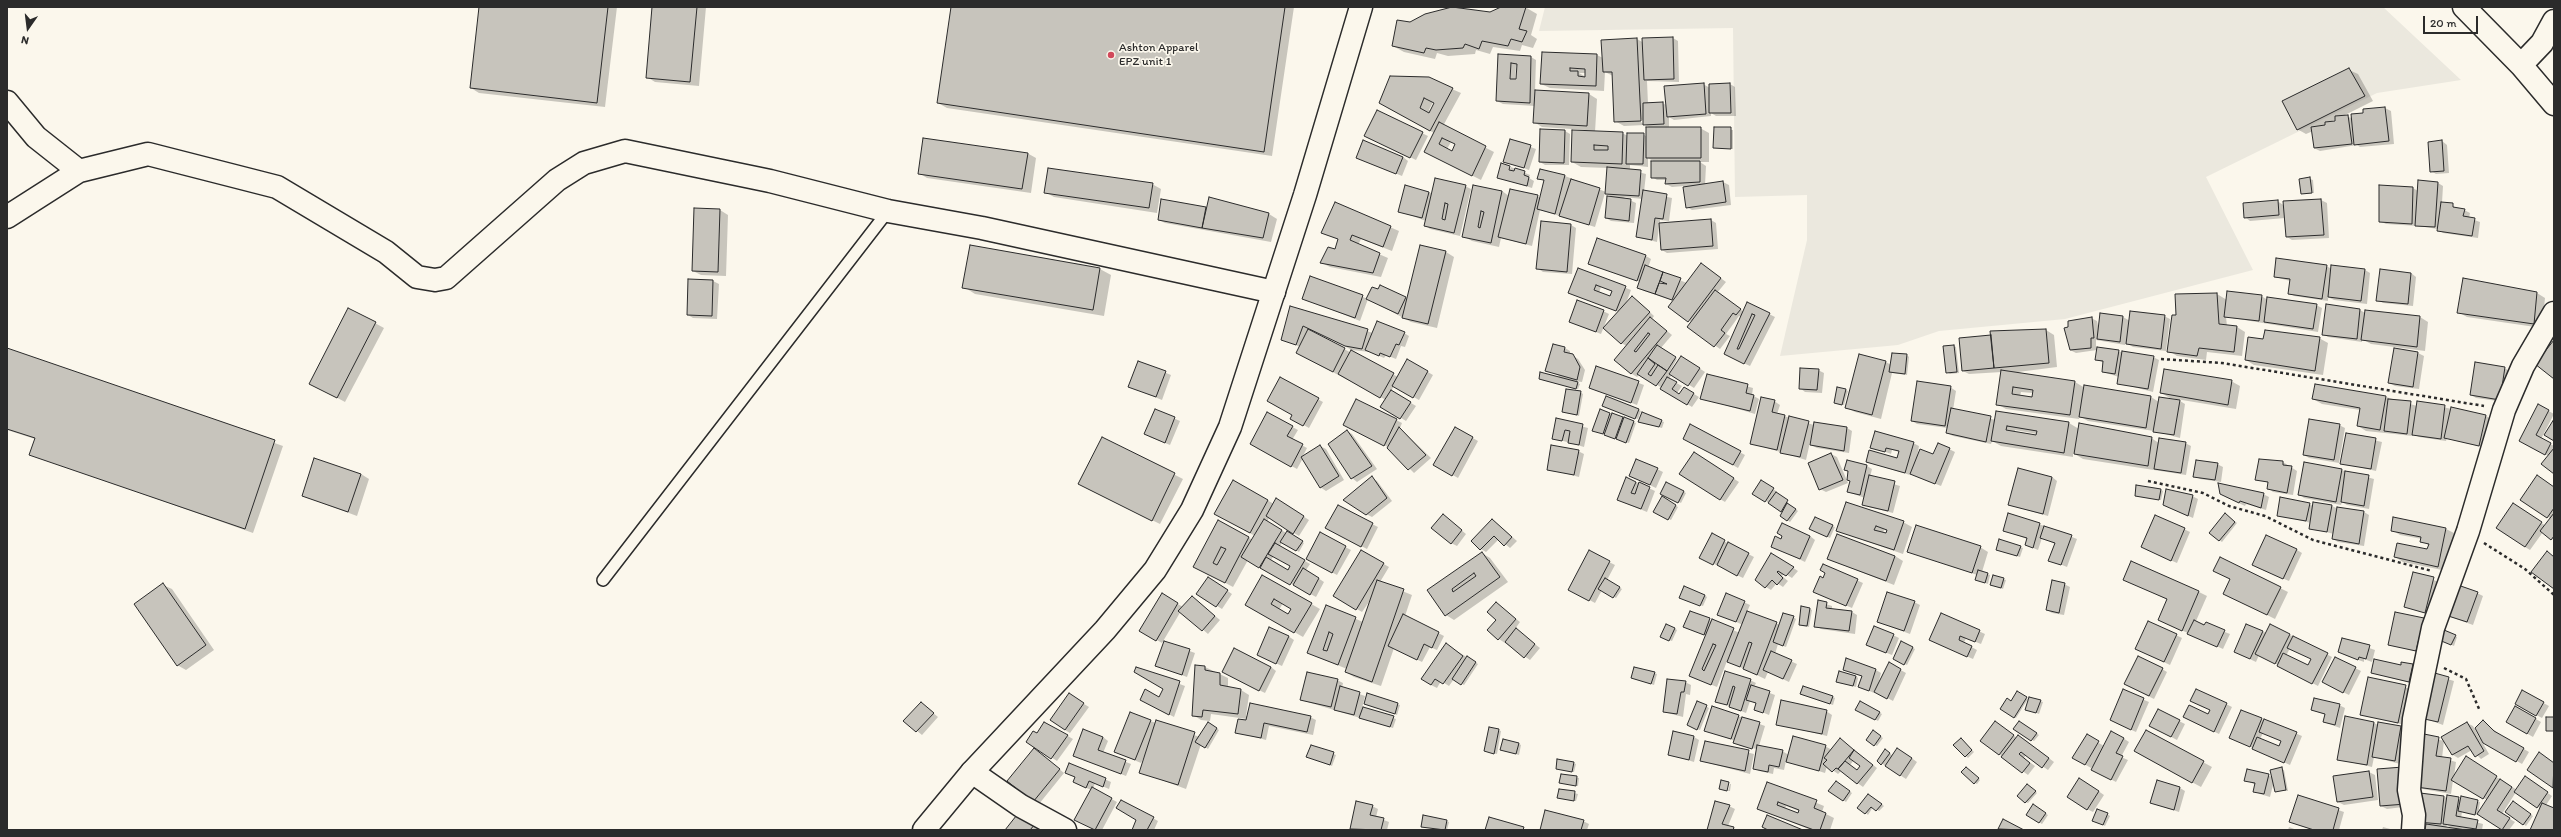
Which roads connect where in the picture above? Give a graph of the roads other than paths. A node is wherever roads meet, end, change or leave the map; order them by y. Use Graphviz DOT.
graph roads {
  1 [pos="1361,7"];
  2 [pos="2464,7"];
  3 [pos="2554,21"];
  4 [pos="2521,65"];
  5 [pos="7,102"];
  6 [pos="2554,104"];
  7 [pos="79,171"];
  8 [pos="888,212"];
  9 [pos="7,216"];
  10 [pos="1274,292"];
  11 [pos="2554,313"];
  12 [pos="603,580"];
  13 [pos="972,772"];
  14 [pos="924,830"];
  15 [pos="1065,830"];
  16 [pos="2413,830"];
  1 -- 10 [label="street"];
  2 -- 4 [label="street"];
  3 -- 4 [label="street"];
  4 -- 6 [label="street"];
  5 -- 7 [label="street"];
  7 -- 8 [label="street"];
  7 -- 9 [label="street"];
  8 -- 10 [label="street"];
  8 -- 12 [label="lane"];
  10 -- 13 [label="street"];
  11 -- 16 [label="street"];
  13 -- 14 [label="street"];
  13 -- 15 [label="street"];
}
